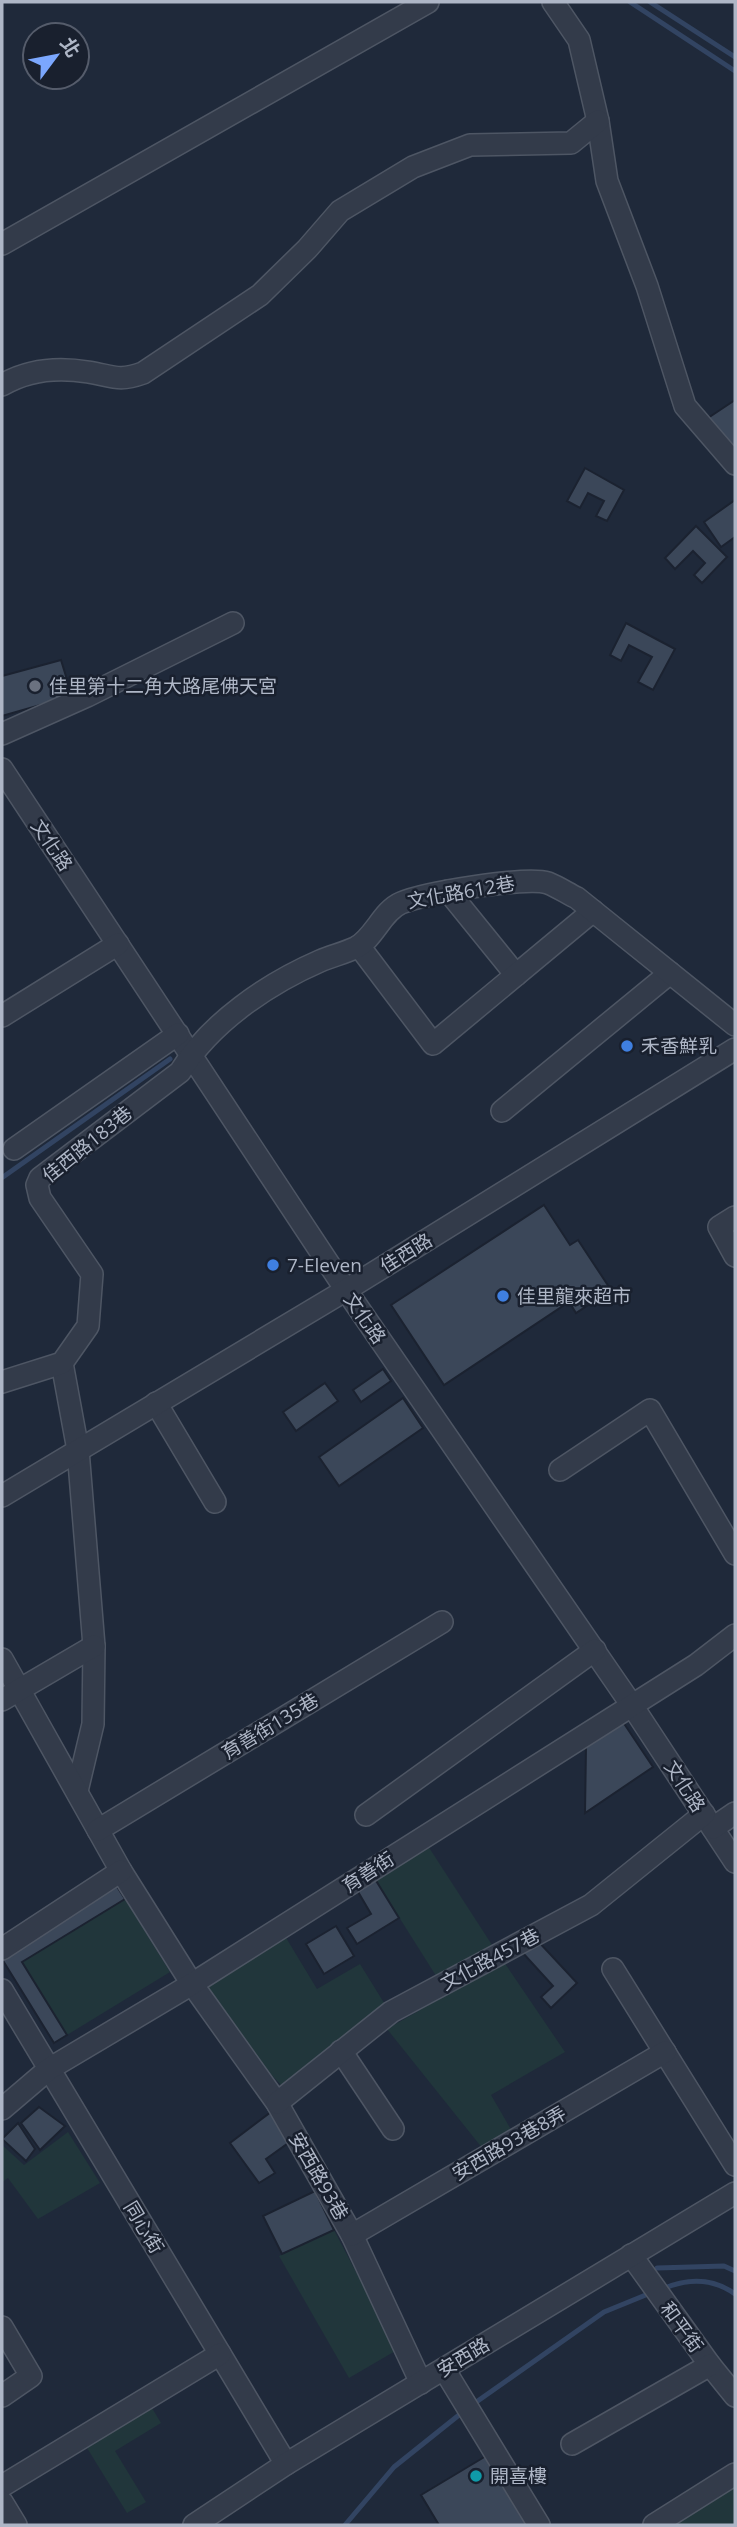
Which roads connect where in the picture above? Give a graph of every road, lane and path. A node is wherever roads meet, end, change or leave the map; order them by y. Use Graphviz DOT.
graph roads {
  1 [pos="428,2"];
  2 [pos="553,2"];
  3 [pos="598,121"];
  4 [pos="2,244"];
  5 [pos="2,385"];
  6 [pos="735,464"];
  7 [pos="233,622"];
  8 [pos="2,734"];
  9 [pos="2,769"];
  10 [pos="448,891"];
  11 [pos="593,911"];
  12 [pos="118,944"];
  13 [pos="359,946"];
  14 [pos="670,973"];
  15 [pos="516,975"];
  16 [pos="2,1016"];
  17 [pos="735,1025"];
  18 [pos="178,1034"];
  19 [pos="735,1048"];
  20 [pos="191,1054"];
  21 [pos="502,1111"];
  22 [pos="14,1149"];
  23 [pos="735,1217"];
  24 [pos="735,1256"];
  25 [pos="346,1290"];
  26 [pos="62,1363"];
  27 [pos="2,1382"];
  28 [pos="156,1403"];
  29 [pos="78,1450"];
  30 [pos="560,1470"];
  31 [pos="2,1496"];
  32 [pos="215,1502"];
  33 [pos="735,1554"];
  34 [pos="442,1622"];
  35 [pos="735,1635"];
  36 [pos="94,1646"];
  37 [pos="595,1650"];
  38 [pos="2,1659"];
  39 [pos="11,1695"];
  40 [pos="631,1704"];
  41 [pos="77,1791"];
  42 [pos="735,1813"];
  43 [pos="366,1815"];
  44 [pos="708,1821"];
  45 [pos="99,1830"];
  46 [pos="735,1862"];
  47 [pos="121,1871"];
  48 [pos="2,1949"];
  49 [pos="612,1969"];
  50 [pos="192,1984"];
  51 [pos="2,1990"];
  52 [pos="341,2050"];
  53 [pos="665,2052"];
  54 [pos="49,2069"];
  55 [pos="276,2103"];
  56 [pos="2,2109"];
  57 [pos="393,2129"];
  58 [pos="735,2165"];
  59 [pos="735,2193"];
  60 [pos="352,2235"];
  61 [pos="631,2256"];
  62 [pos="2,2327"];
  63 [pos="220,2354"];
  64 [pos="710,2365"];
  65 [pos="444,2369"];
  66 [pos="421,2383"];
  67 [pos="2,2396"];
  68 [pos="735,2396"];
  69 [pos="572,2444"];
  70 [pos="286,2464"];
  71 [pos="735,2474"];
  72 [pos="2,2486"];
  73 [pos="2,2502"];
  74 [pos="16,2525"];
  75 [pos="194,2525"];
  76 [pos="539,2525"];
  77 [pos="654,2525"];
  1 -- 4 [label="street"];
  2 -- 3 [label="street"];
  3 -- 5 [label="street"];
  3 -- 6 [label="street"];
  7 -- 8 [label="street"];
  9 -- 12 [label="street, 文化路"];
  10 -- 11 [label="street, 文化路612巷"];
  10 -- 13 [label="street, 文化路612巷"];
  10 -- 15 [label="street"];
  11 -- 14 [label="street, 文化路612巷"];
  11 -- 15 [label="street"];
  12 -- 16 [label="street"];
  12 -- 18 [label="street, 文化路"];
  13 -- 15 [label="street"];
  13 -- 20 [label="street, 文化路612巷"];
  14 -- 17 [label="street, 文化路612巷"];
  14 -- 21 [label="street"];
  18 -- 20 [label="street, 文化路"];
  18 -- 22 [label="street"];
  19 -- 25 [label="street, 佳西路"];
  20 -- 25 [label="street, 文化路"];
  20 -- 26 [label="street, 佳西路183巷"];
  23 -- 24 [label="street"];
  25 -- 28 [label="street, 佳西路"];
  25 -- 37 [label="street, 文化路"];
  26 -- 27 [label="street"];
  26 -- 29 [label="street"];
  28 -- 29 [label="street, 佳西路"];
  28 -- 32 [label="street"];
  29 -- 31 [label="street, 佳西路"];
  29 -- 36 [label="street"];
  30 -- 33 [label="street"];
  34 -- 45 [label="street, 育善街135巷"];
  35 -- 40 [label="street, 育善街"];
  36 -- 39 [label="street"];
  36 -- 41 [label="street"];
  37 -- 40 [label="street, 文化路"];
  37 -- 43 [label="street"];
  38 -- 39 [label="street"];
  39 -- 41 [label="street"];
  40 -- 44 [label="street, 文化路"];
  40 -- 50 [label="street, 育善街"];
  41 -- 45 [label="street"];
  42 -- 44 [label="street, 文化路457巷"];
  44 -- 46 [label="street, 文化路"];
  44 -- 52 [label="street, 文化路457巷"];
  45 -- 47 [label="street"];
  47 -- 48 [label="street"];
  47 -- 50 [label="street"];
  49 -- 53 [label="street"];
  50 -- 54 [label="street, 育善街"];
  50 -- 55 [label="street, 安西路93巷"];
  51 -- 54 [label="street, 同心街"];
  52 -- 55 [label="street, 文化路457巷"];
  52 -- 57 [label="street"];
  53 -- 58 [label="street"];
  53 -- 60 [label="street, 安西路93巷8弄"];
  54 -- 56 [label="street, 育善街"];
  54 -- 63 [label="street, 同心街"];
  55 -- 60 [label="street, 安西路93巷"];
  59 -- 61 [label="street, 安西路"];
  60 -- 66 [label="street, 安西路93巷"];
  61 -- 64 [label="street, 和平街"];
  61 -- 65 [label="street, 安西路"];
  62 -- 67 [label="street"];
  63 -- 70 [label="street, 同心街"];
  63 -- 72 [label="street"];
  64 -- 68 [label="street, 和平街"];
  64 -- 69 [label="street"];
  65 -- 66 [label="street, 安西路"];
  65 -- 76 [label="street"];
  66 -- 70 [label="street, 安西路"];
  70 -- 75 [label="street, 安西路"];
  71 -- 77 [label="street"];
  73 -- 74 [label="street"];
}
